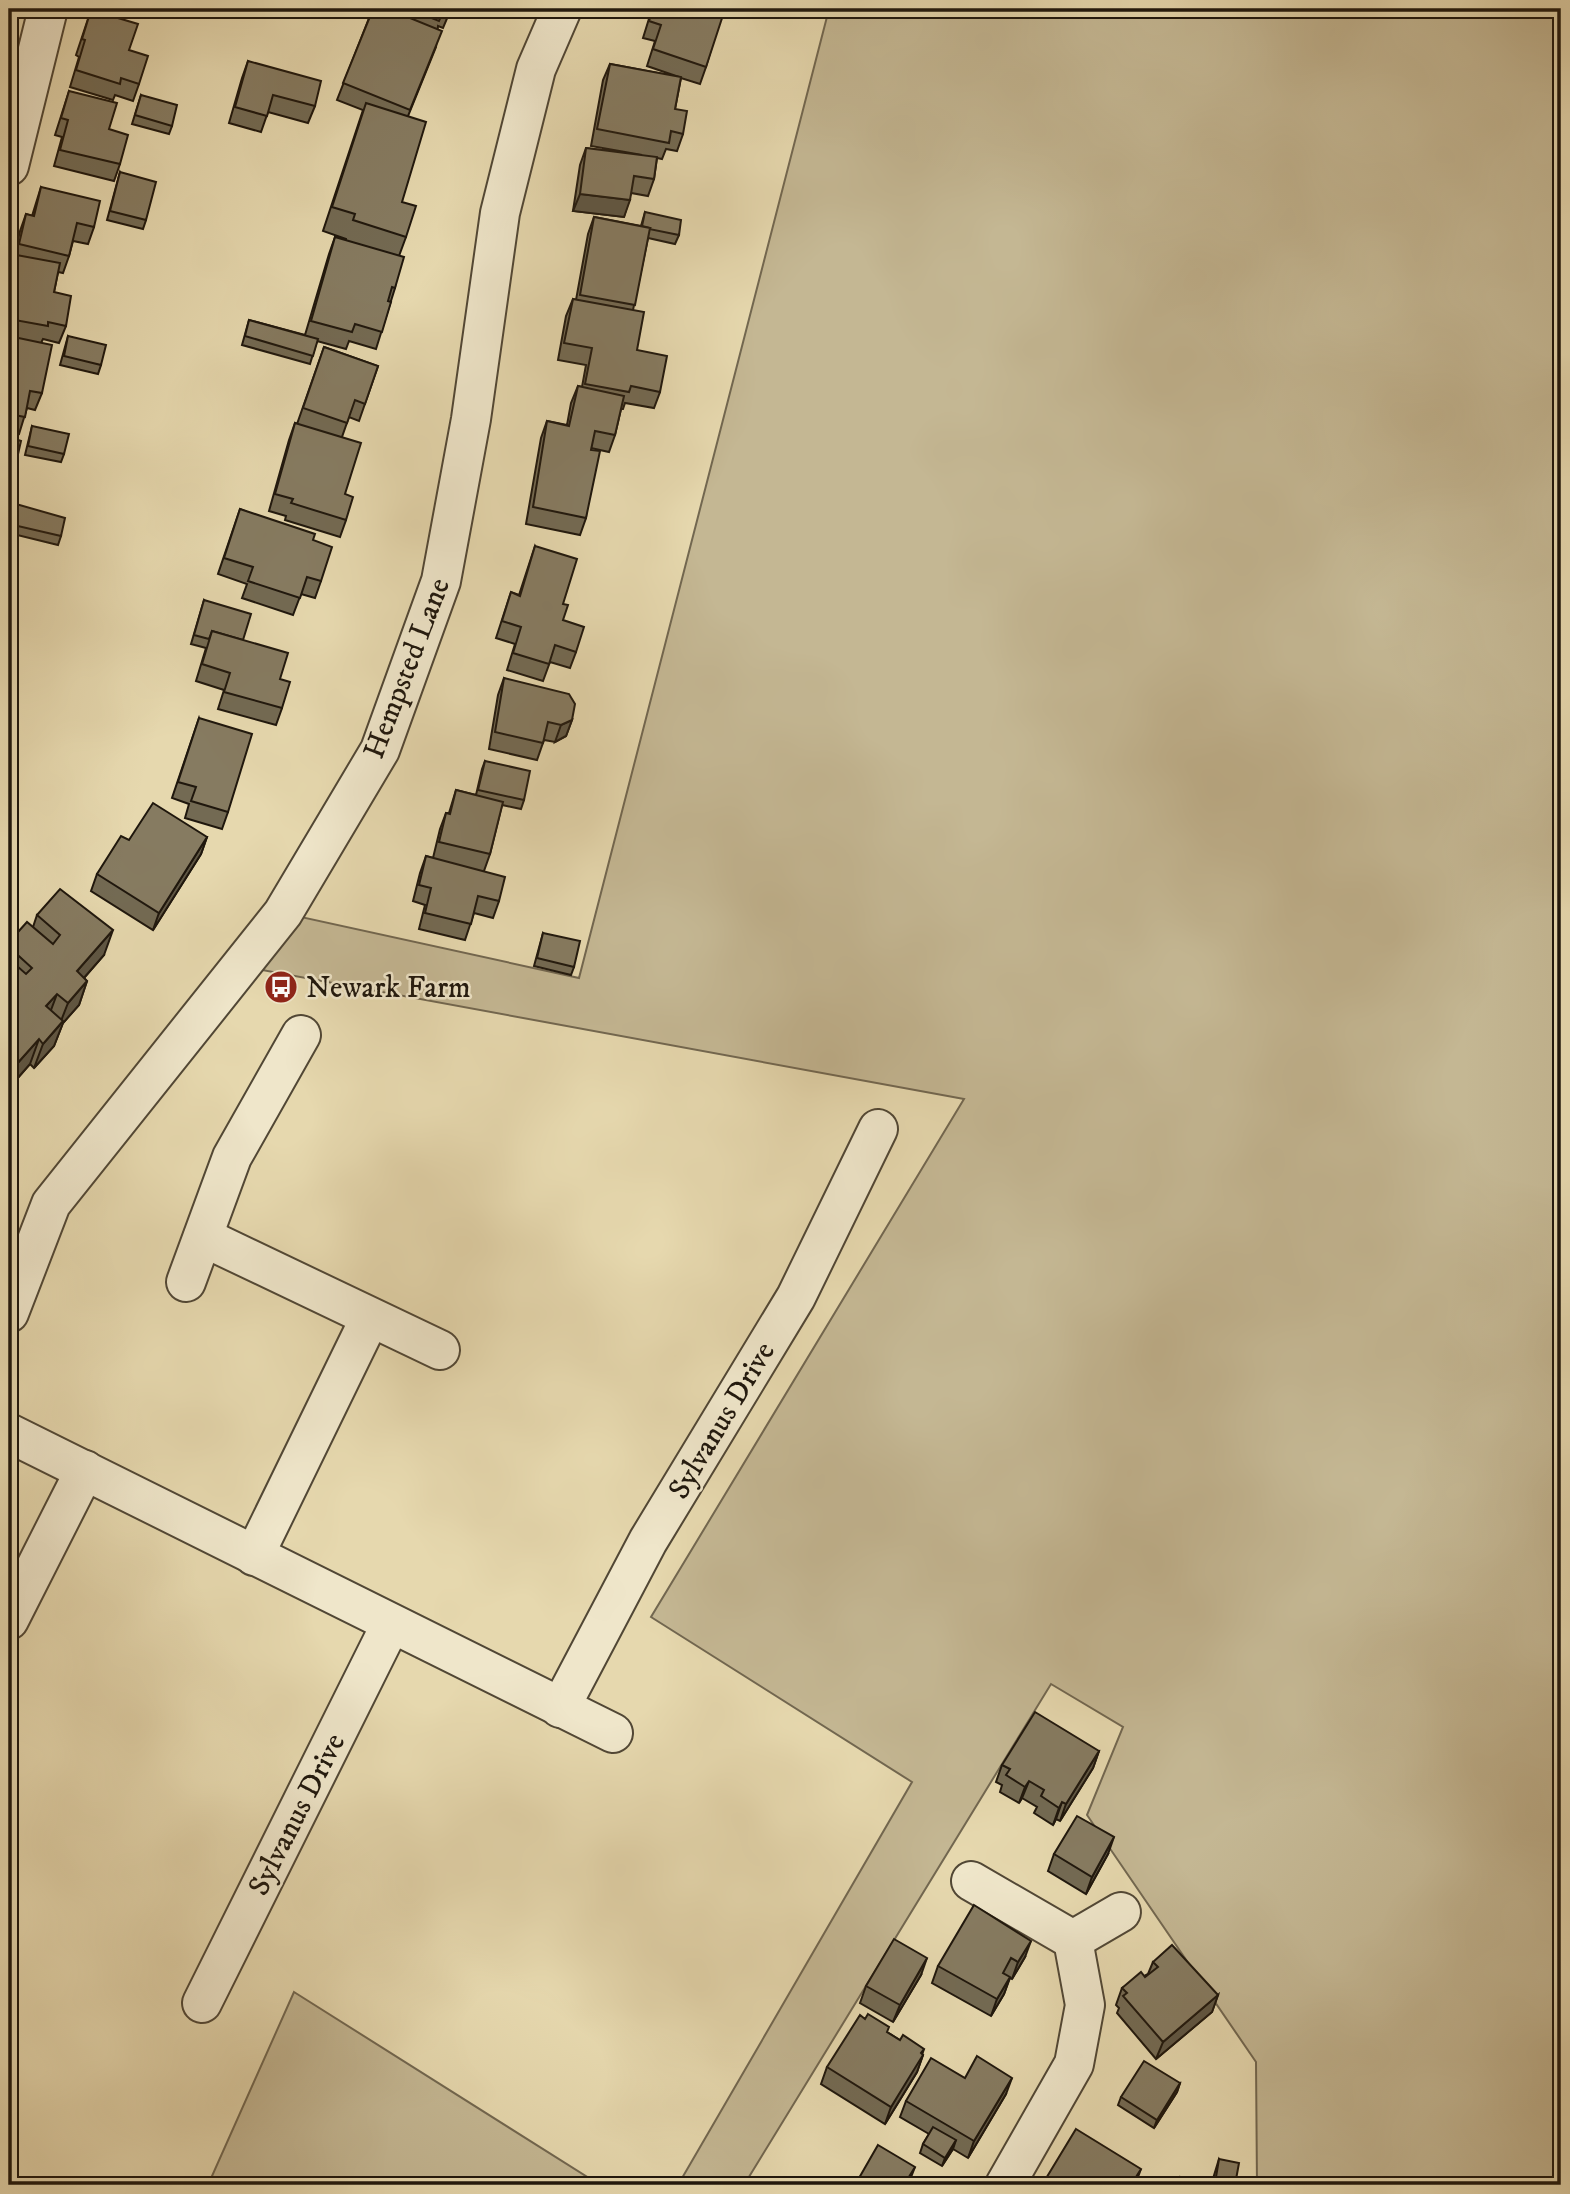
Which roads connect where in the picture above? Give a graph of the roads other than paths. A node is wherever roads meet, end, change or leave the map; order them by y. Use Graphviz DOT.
graph roads {
  1 [pos="48,9"];
  2 [pos="562,9"];
  3 [pos="9,166"];
  4 [pos="301,1035"];
  5 [pos="878,1129"];
  6 [pos="203,1237"];
  7 [pos="186,1282"];
  8 [pos="9,1313"];
  9 [pos="370,1318"];
  10 [pos="440,1350"];
  11 [pos="9,1433"];
  12 [pos="85,1471"];
  13 [pos="254,1556"];
  14 [pos="9,1620"];
  15 [pos="391,1625"];
  16 [pos="560,1708"];
  17 [pos="613,1733"];
  18 [pos="971,1881"];
  19 [pos="1121,1912"];
  20 [pos="1073,1940"];
  21 [pos="202,2003"];
  22 [pos="1005,2185"];
  1 -- 3 [label="street"];
  2 -- 8 [label="street, Hempsted Lane"];
  4 -- 6 [label="street"];
  5 -- 16 [label="street, Sylvanus Drive"];
  6 -- 7 [label="street"];
  6 -- 9 [label="street"];
  9 -- 10 [label="street"];
  9 -- 13 [label="street"];
  11 -- 12 [label="street"];
  12 -- 13 [label="street"];
  12 -- 14 [label="street"];
  13 -- 15 [label="street"];
  15 -- 16 [label="street"];
  15 -- 21 [label="street, Sylvanus Drive"];
  16 -- 17 [label="street"];
  18 -- 20 [label="street"];
  19 -- 20 [label="street"];
  20 -- 22 [label="street"];
}
